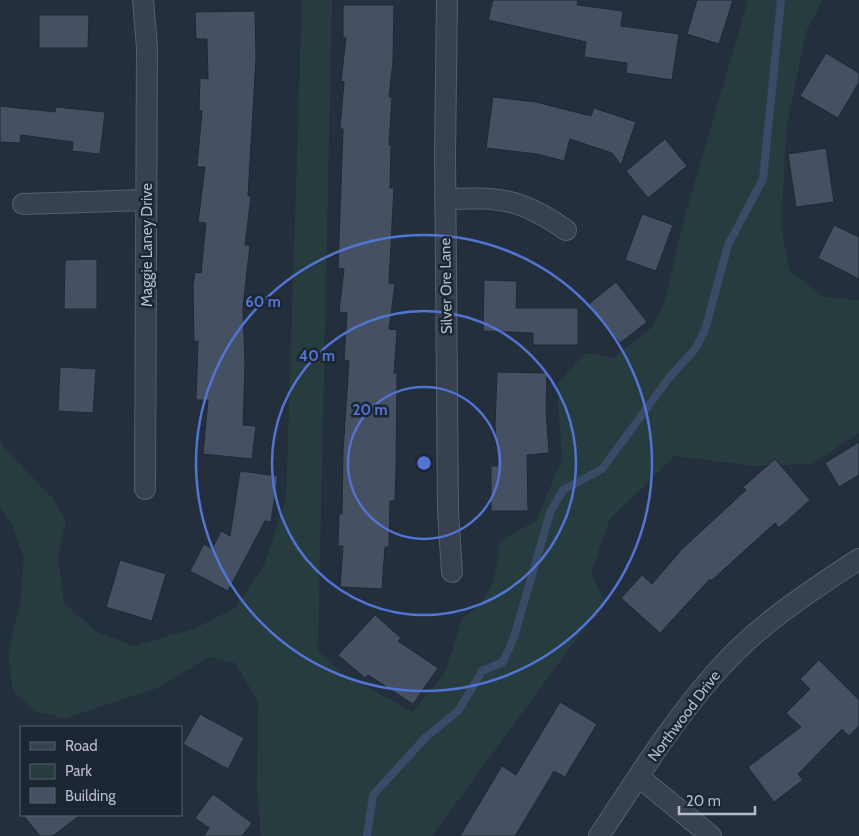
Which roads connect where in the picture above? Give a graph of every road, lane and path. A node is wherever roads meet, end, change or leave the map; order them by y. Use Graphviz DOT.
graph roads {
  1 [pos="143,0"];
  2 [pos="447,0"];
  3 [pos="446,199"];
  4 [pos="146,200"];
  5 [pos="23,204"];
  6 [pos="566,230"];
  7 [pos="146,490"];
  8 [pos="859,559"];
  9 [pos="452,572"];
  10 [pos="639,776"];
  11 [pos="599,836"];
  12 [pos="712,836"];
  1 -- 4 [label="street, Maggie Laney Drive"];
  2 -- 3 [label="street, Silver Ore Lane"];
  3 -- 6 [label="street"];
  3 -- 9 [label="street, Silver Ore Lane"];
  4 -- 5 [label="street"];
  4 -- 7 [label="street, Maggie Laney Drive"];
  8 -- 10 [label="street, Northwood Drive"];
  10 -- 11 [label="street, Northwood Drive"];
  10 -- 12 [label="street"];
}
